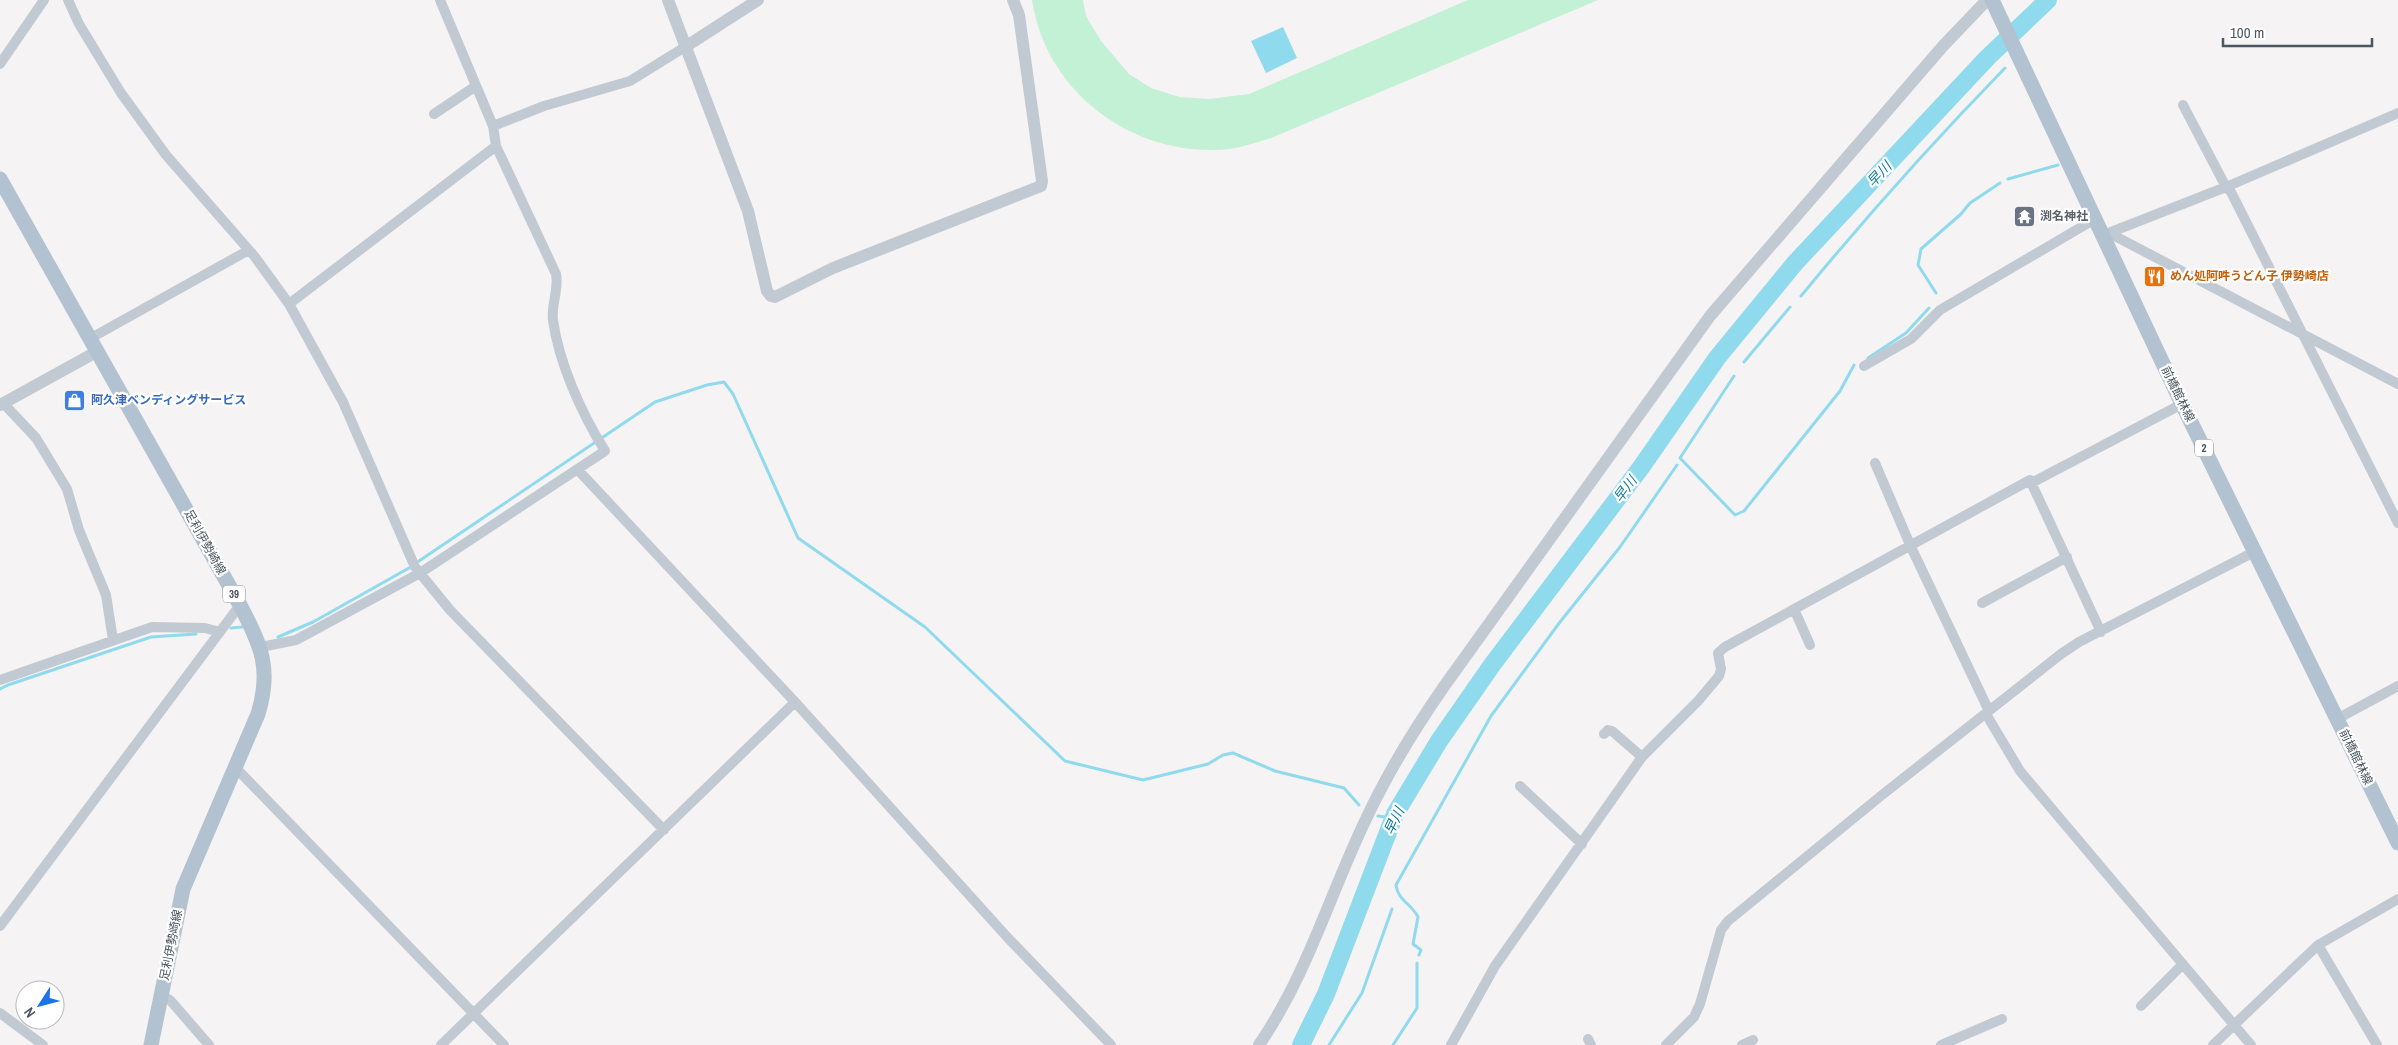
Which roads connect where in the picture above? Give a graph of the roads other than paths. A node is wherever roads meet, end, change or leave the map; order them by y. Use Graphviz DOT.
graph roads {
  1 [pos="44,0"];
  2 [pos="68,0"];
  3 [pos="440,0"];
  4 [pos="668,0"];
  5 [pos="758,0"];
  6 [pos="1013,0"];
  7 [pos="1992,3"];
  8 [pos="685,47"];
  9 [pos="2,58"];
  10 [pos="476,86"];
  11 [pos="2183,105"];
  12 [pos="2398,113"];
  13 [pos="434,114"];
  14 [pos="493,126"];
  15 [pos="496,146"];
  16 [pos="0,179"];
  17 [pos="2226,186"];
  18 [pos="2095,219"];
  19 [pos="2106,234"];
  20 [pos="249,250"];
  21 [pos="289,304"];
  22 [pos="2303,335"];
  23 [pos="95,344"];
  24 [pos="1864,366"];
  25 [pos="2398,384"];
  26 [pos="1,404"];
  27 [pos="2182,404"];
  28 [pos="1875,463"];
  29 [pos="578,470"];
  30 [pos="2033,482"];
  31 [pos="2398,523"];
  32 [pos="1911,547"];
  33 [pos="2254,552"];
  34 [pos="2067,557"];
  35 [pos="420,573"];
  36 [pos="1982,603"];
  37 [pos="240,605"];
  38 [pos="1794,609"];
  39 [pos="220,632"];
  40 [pos="2101,632"];
  41 [pos="113,640"];
  42 [pos="1810,644"];
  43 [pos="260,648"];
  44 [pos="0,680"];
  45 [pos="2398,686"];
  46 [pos="795,702"];
  47 [pos="1987,712"];
  48 [pos="2337,719"];
  49 [pos="1604,734"];
  50 [pos="1642,757"];
  51 [pos="235,767"];
  52 [pos="1520,786"];
  53 [pos="664,830"];
  54 [pos="2398,843"];
  55 [pos="1582,844"];
  56 [pos="2398,899"];
  57 [pos="0,926"];
  58 [pos="2318,945"];
  59 [pos="2183,964"];
  60 [pos="161,995"];
  61 [pos="2141,1006"];
  62 [pos="0,1012"];
  63 [pos="474,1013"];
  64 [pos="2002,1019"];
  65 [pos="2235,1025"];
  66 [pos="1753,1040"];
  67 [pos="43,1045"];
  68 [pos="151,1045"];
  69 [pos="209,1045"];
  70 [pos="441,1045"];
  71 [pos="504,1045"];
  72 [pos="1111,1045"];
  73 [pos="1258,1045"];
  74 [pos="1451,1045"];
  75 [pos="1666,1045"];
  76 [pos="1742,1045"];
  77 [pos="1941,1045"];
  78 [pos="2213,1045"];
  79 [pos="2251,1045"];
  80 [pos="2377,1045"];
  1 -- 9 [label="street"];
  2 -- 20 [label="street"];
  3 -- 10 [label="street"];
  4 -- 8 [label="street"];
  5 -- 8 [label="street"];
  6 -- 8 [label="street"];
  7 -- 18 [label="main road, 前橋館林線 / 2"];
  7 -- 73 [label="street"];
  8 -- 14 [label="street"];
  10 -- 13 [label="street"];
  10 -- 14 [label="street"];
  11 -- 17 [label="street"];
  12 -- 17 [label="street"];
  14 -- 15 [label="street"];
  15 -- 21 [label="street"];
  15 -- 29 [label="street"];
  16 -- 23 [label="main road, 足利伊勢崎線 / 39"];
  17 -- 19 [label="street"];
  17 -- 22 [label="street"];
  18 -- 19 [label="main road, 前橋館林線 / 2"];
  18 -- 24 [label="street"];
  19 -- 22 [label="street"];
  19 -- 27 [label="main road, 前橋館林線 / 2"];
  20 -- 21 [label="street"];
  20 -- 23 [label="street"];
  21 -- 35 [label="street"];
  22 -- 25 [label="street"];
  22 -- 31 [label="street"];
  23 -- 26 [label="street"];
  23 -- 37 [label="main road, 足利伊勢崎線 / 39"];
  26 -- 41 [label="street"];
  27 -- 30 [label="street"];
  27 -- 33 [label="main road, 前橋館林線 / 2"];
  28 -- 32 [label="street"];
  29 -- 35 [label="street"];
  29 -- 46 [label="street"];
  30 -- 32 [label="street"];
  30 -- 34 [label="street"];
  32 -- 38 [label="street"];
  32 -- 47 [label="street"];
  33 -- 40 [label="street"];
  33 -- 48 [label="main road, 前橋館林線 / 2"];
  34 -- 36 [label="street"];
  34 -- 40 [label="street"];
  35 -- 43 [label="street"];
  35 -- 53 [label="street"];
  37 -- 39 [label="street"];
  37 -- 43 [label="main road, 足利伊勢崎線 / 39"];
  38 -- 42 [label="street"];
  38 -- 50 [label="street"];
  39 -- 41 [label="street"];
  39 -- 57 [label="street"];
  40 -- 47 [label="street"];
  41 -- 44 [label="street"];
  43 -- 51 [label="main road, 足利伊勢崎線 / 39"];
  45 -- 48 [label="street"];
  46 -- 53 [label="street"];
  46 -- 72 [label="street"];
  47 -- 59 [label="street"];
  47 -- 75 [label="street"];
  48 -- 54 [label="main road, 前橋館林線 / 2"];
  49 -- 50 [label="street"];
  50 -- 55 [label="street"];
  51 -- 60 [label="main road, 足利伊勢崎線 / 39"];
  51 -- 63 [label="street"];
  52 -- 55 [label="street"];
  53 -- 63 [label="street"];
  55 -- 74 [label="street"];
  56 -- 58 [label="street"];
  58 -- 65 [label="street"];
  58 -- 80 [label="street"];
  59 -- 61 [label="street"];
  59 -- 65 [label="street"];
  60 -- 68 [label="main road, 足利伊勢崎線 / 39"];
  60 -- 69 [label="street"];
  62 -- 67 [label="street"];
  63 -- 70 [label="street"];
  63 -- 71 [label="street"];
  64 -- 77 [label="street"];
  65 -- 78 [label="street"];
  65 -- 79 [label="street"];
  66 -- 76 [label="street"];
}
